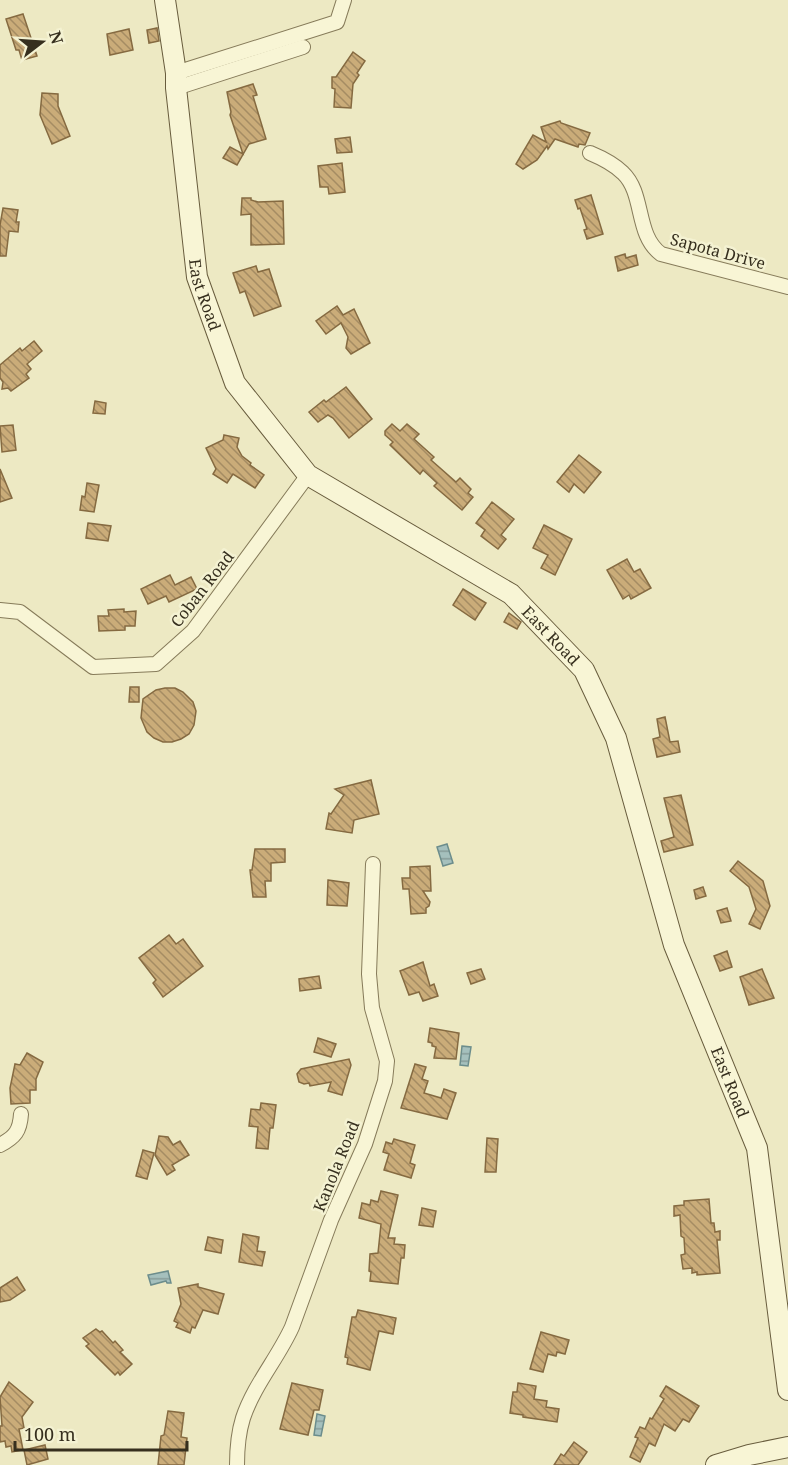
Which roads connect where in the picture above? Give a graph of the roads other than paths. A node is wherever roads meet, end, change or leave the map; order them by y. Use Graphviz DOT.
graph roads {
  1 [pos="165,0"];
  2 [pos="344,0"];
  3 [pos="303,47"];
  4 [pos="176,80"];
  5 [pos="590,153"];
  6 [pos="788,287"];
  7 [pos="308,475"];
  8 [pos="0,610"];
  9 [pos="373,864"];
  10 [pos="21,1114"];
  11 [pos="0,1145"];
  12 [pos="788,1390"];
  13 [pos="788,1447"];
  14 [pos="237,1465"];
  15 [pos="716,1465"];
  1 -- 4 [label="street, East Road"];
  2 -- 4 [label="street"];
  3 -- 4 [label="street"];
  4 -- 7 [label="street, East Road"];
  5 -- 6 [label="street, Sapota Drive"];
  7 -- 8 [label="street, Coban Road"];
  7 -- 12 [label="street, East Road"];
  9 -- 14 [label="street, Kanola Road"];
  10 -- 11 [label="street"];
  13 -- 15 [label="street"];
}
